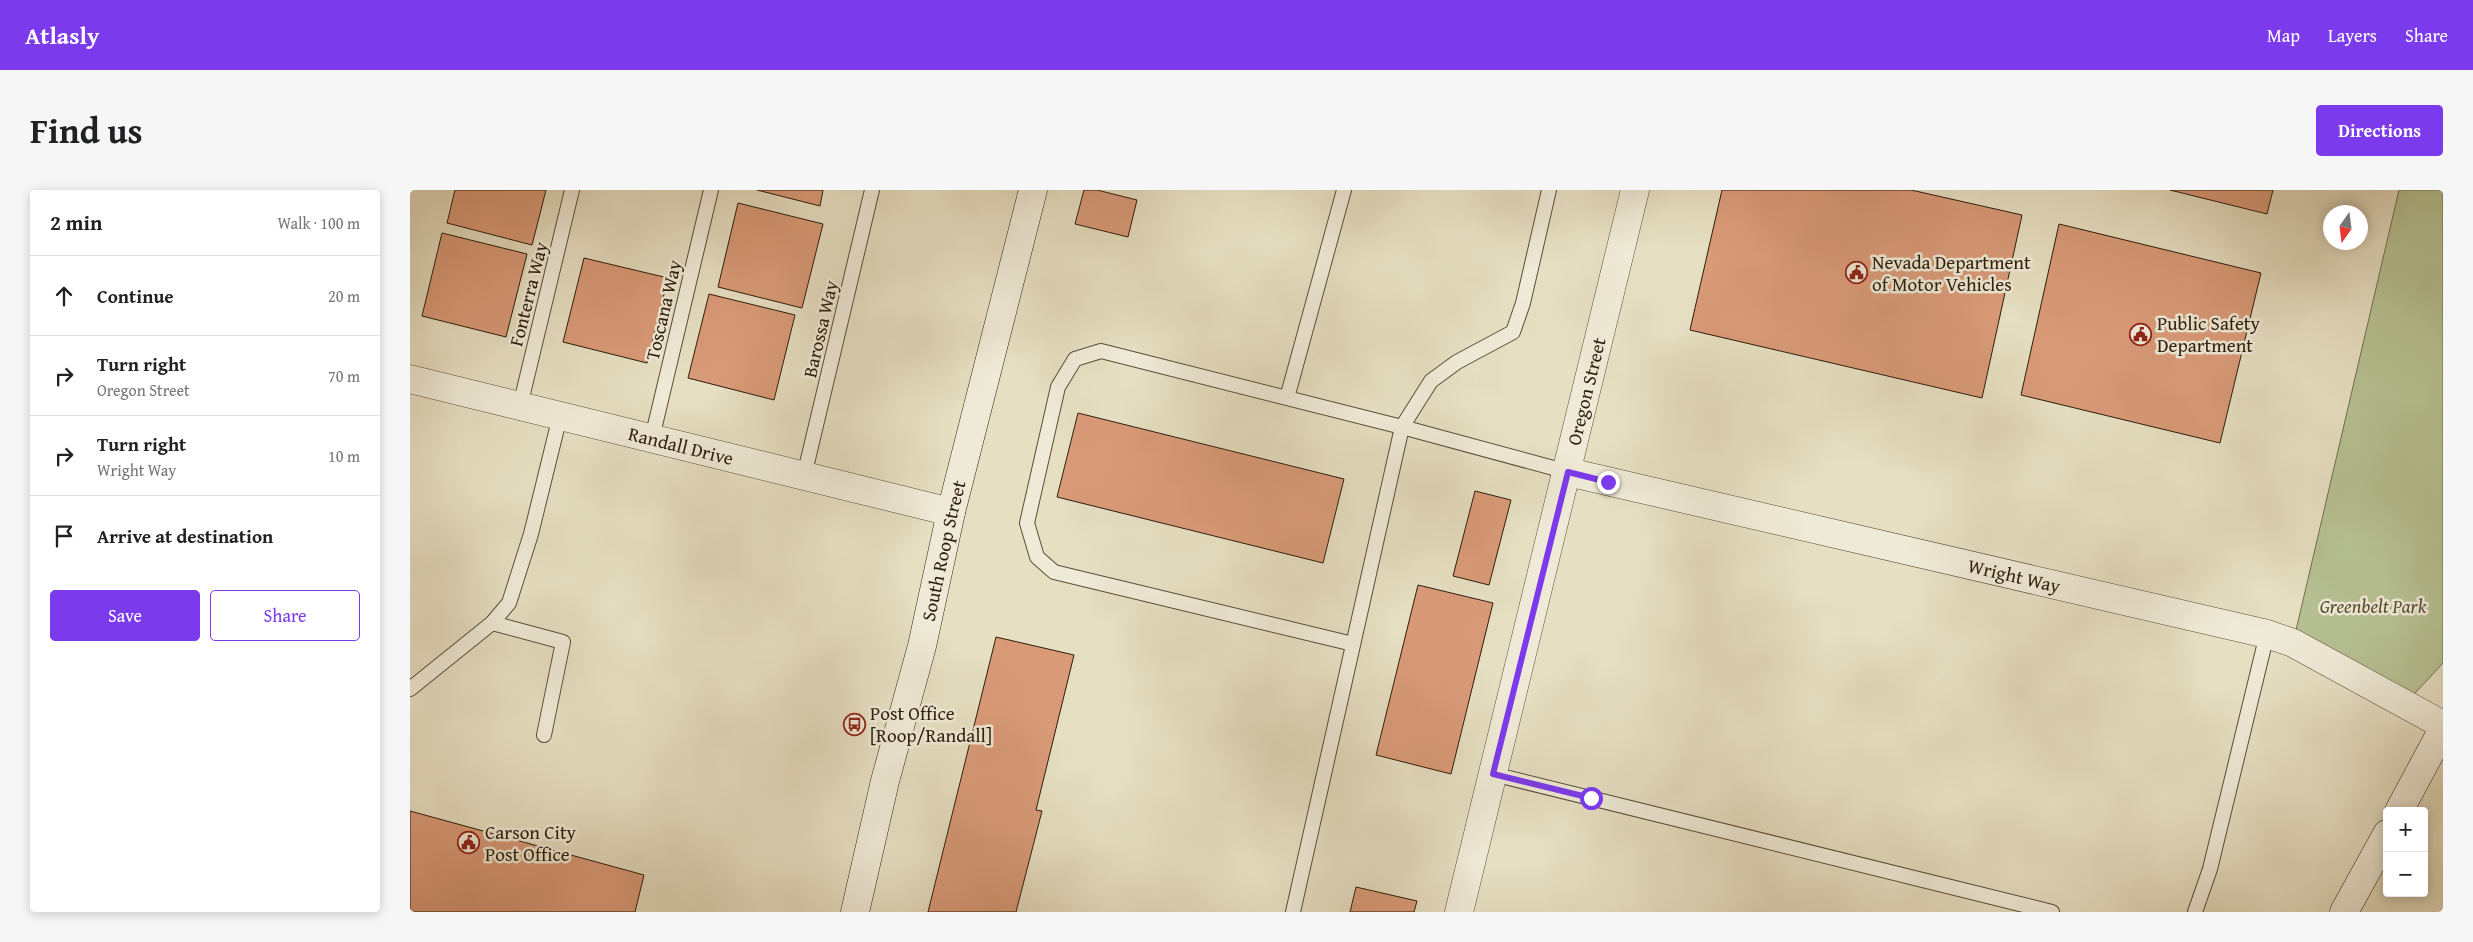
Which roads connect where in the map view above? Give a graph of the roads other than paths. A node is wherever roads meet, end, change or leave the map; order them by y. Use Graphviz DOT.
graph roads {
  1 [pos="572,190"];
  2 [pos="711,190"];
  3 [pos="872,190"];
  4 [pos="1033,190"];
  5 [pos="1344,190"];
  6 [pos="1550,190"];
  7 [pos="1635,190"];
  8 [pos="410,379"];
  9 [pos="1288,398"];
  10 [pos="520,406"];
  11 [pos="560,416"];
  12 [pos="1402,427"];
  13 [pos="652,438"];
  14 [pos="1568,472"];
  15 [pos="804,476"];
  16 [pos="951,512"];
  17 [pos="492,623"];
  18 [pos="2267,634"];
  19 [pos="1353,644"];
  20 [pos="410,688"];
  21 [pos="2443,727"];
  22 [pos="544,735"];
  23 [pos="1493,774"];
  24 [pos="2401,807"];
  25 [pos="2383,841"];
  26 [pos="855,912"];
  27 [pos="1292,912"];
  28 [pos="1459,912"];
  29 [pos="2052,912"];
  30 [pos="2195,912"];
  31 [pos="2344,912"];
  1 -- 10 [label="lane, Fonterra Way"];
  2 -- 13 [label="lane, Toscana Way"];
  3 -- 15 [label="lane, Barossa Way"];
  4 -- 16 [label="street, South Roop Street"];
  5 -- 9 [label="lane"];
  6 -- 12 [label="lane"];
  7 -- 14 [label="street, Oregon Street"];
  8 -- 10 [label="street, Randall Drive"];
  9 -- 12 [label="lane"];
  9 -- 19 [label="lane"];
  10 -- 11 [label="street, Randall Drive"];
  11 -- 13 [label="street, Randall Drive"];
  11 -- 17 [label="lane"];
  12 -- 14 [label="lane"];
  12 -- 19 [label="lane"];
  13 -- 15 [label="street, Randall Drive"];
  14 -- 18 [label="street, Wright Way"];
  14 -- 23 [label="street, Oregon Street"];
  15 -- 16 [label="street, Randall Drive"];
  16 -- 26 [label="street, South Roop Street"];
  17 -- 20 [label="lane"];
  17 -- 22 [label="lane"];
  18 -- 21 [label="street, Wright Way"];
  18 -- 30 [label="lane"];
  19 -- 27 [label="lane"];
  21 -- 24 [label="street"];
  23 -- 28 [label="street, Oregon Street"];
  23 -- 29 [label="lane"];
  25 -- 31 [label="street"];
}
